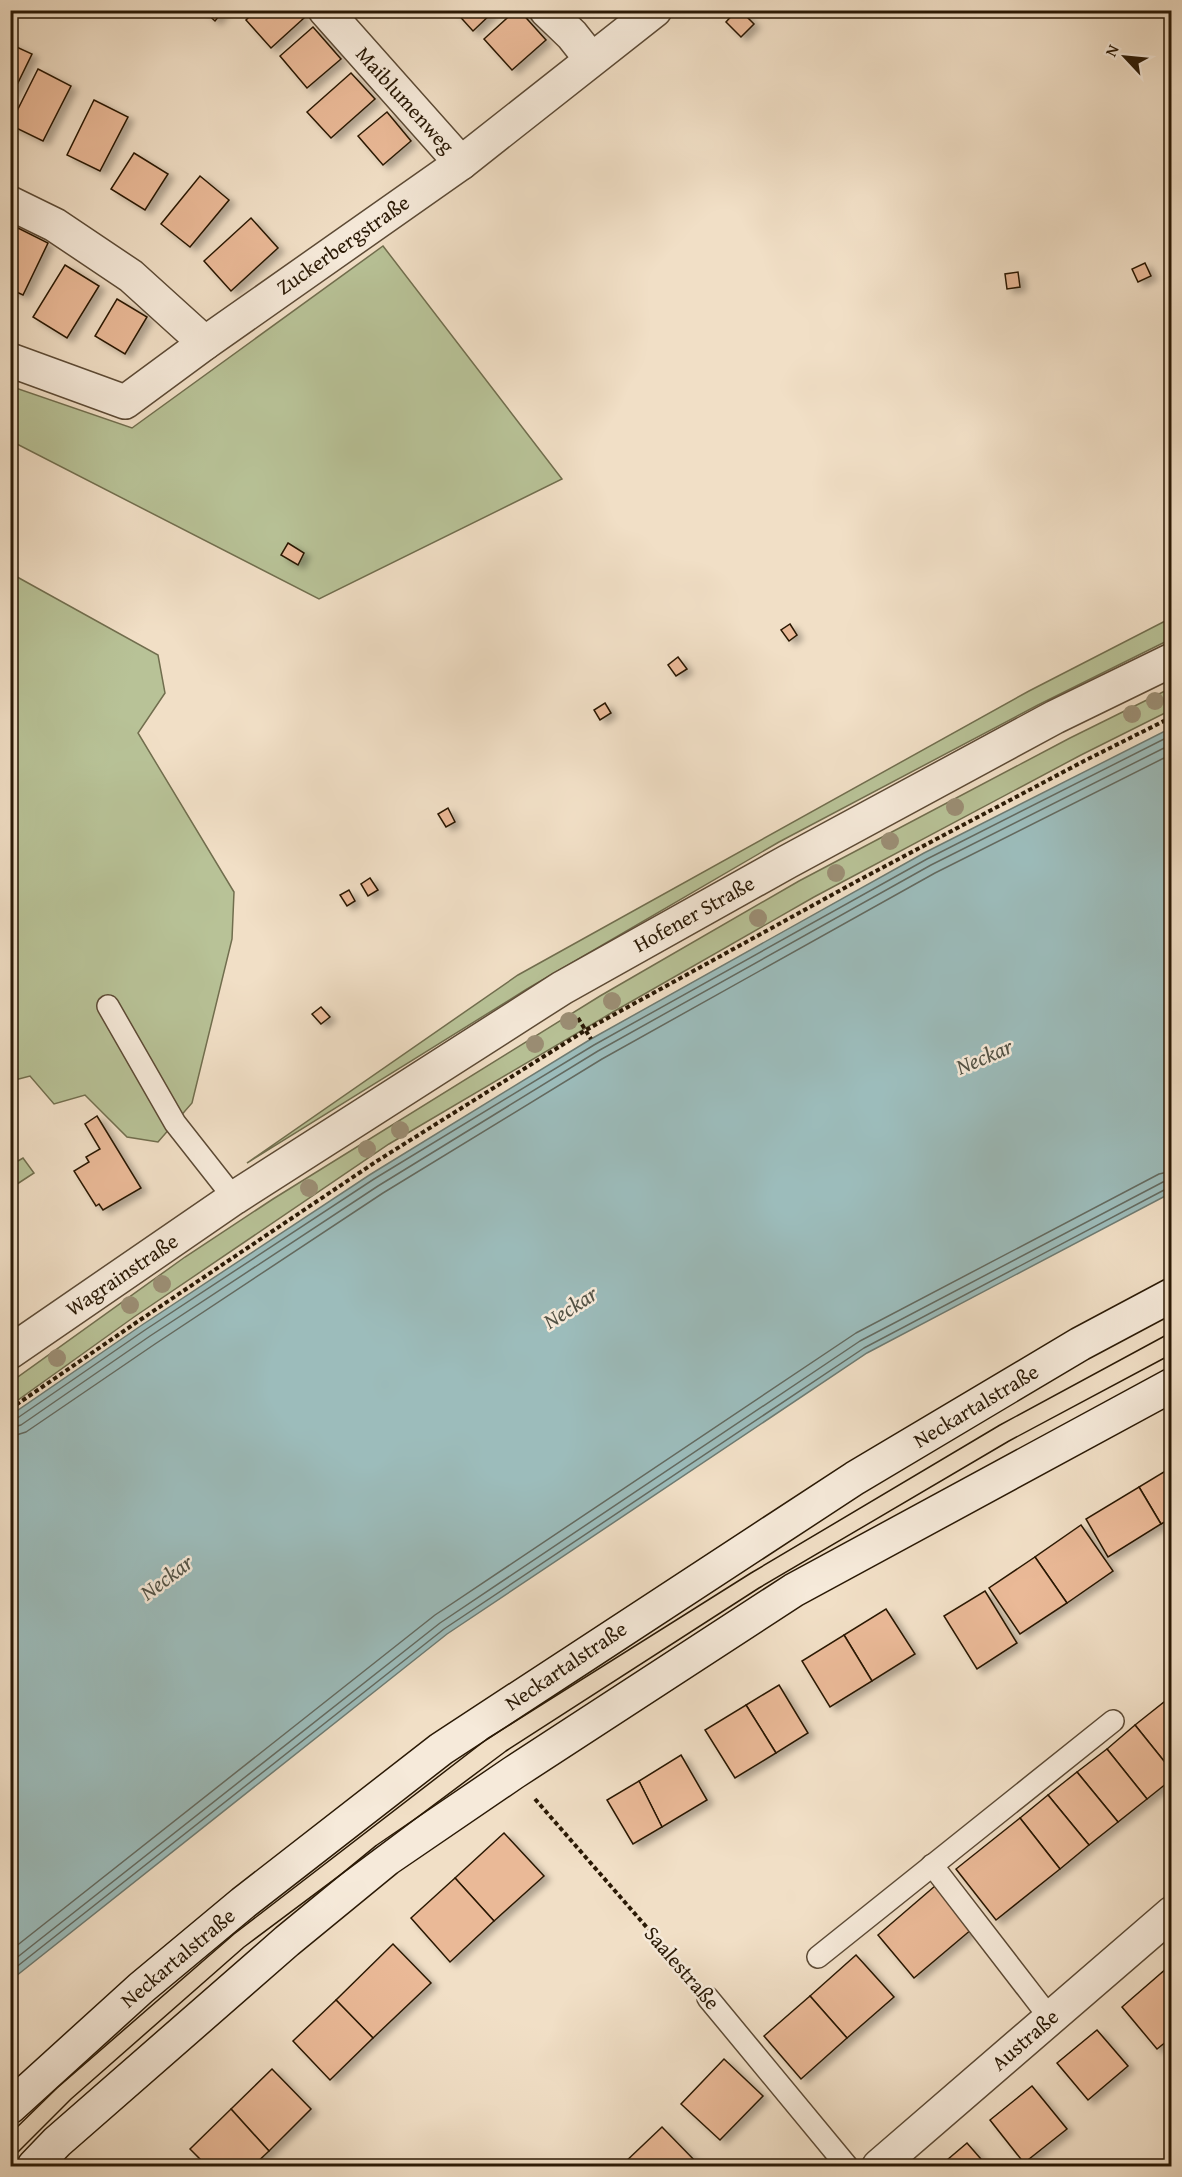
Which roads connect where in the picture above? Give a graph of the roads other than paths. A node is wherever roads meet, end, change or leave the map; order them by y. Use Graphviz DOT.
graph roads {
  1 [pos="325,10"];
  2 [pos="546,10"];
  3 [pos="655,10"];
  4 [pos="591,59"];
  5 [pos="461,163"];
  6 [pos="10,203"];
  7 [pos="205,343"];
  8 [pos="10,360"];
  9 [pos="1172,660"];
  10 [pos="108,1006"];
  11 [pos="234,1198"];
  12 [pos="1172,1295"];
  13 [pos="10,1352"];
  14 [pos="1172,1385"];
  15 [pos="1113,1720"];
  16 [pos="932,1865"];
  17 [pos="1172,1913"];
  18 [pos="818,1957"];
  19 [pos="708,1998"];
  20 [pos="1050,2018"];
  21 [pos="10,2107"];
  22 [pos="34,2166"];
  23 [pos="847,2166"];
  24 [pos="879,2166"];
  1 -- 5 [label="street, Maiblumenweg"];
  2 -- 4 [label="street"];
  3 -- 4 [label="street, Zuckerbergstraße"];
  4 -- 5 [label="street, Zuckerbergstraße"];
  5 -- 7 [label="street, Zuckerbergstraße"];
  6 -- 7 [label="street"];
  7 -- 8 [label="street, Zuckerbergstraße"];
  9 -- 11 [label="street, Hofener Straße"];
  10 -- 11 [label="lane"];
  11 -- 13 [label="street, Wagrainstraße"];
  12 -- 21 [label="street, Neckartalstraße"];
  14 -- 22 [label="street"];
  15 -- 16 [label="lane"];
  16 -- 18 [label="lane"];
  16 -- 20 [label="lane"];
  17 -- 20 [label="street, Austraße"];
  19 -- 23 [label="lane, Saalestraße"];
  20 -- 24 [label="street, Austraße"];
}
